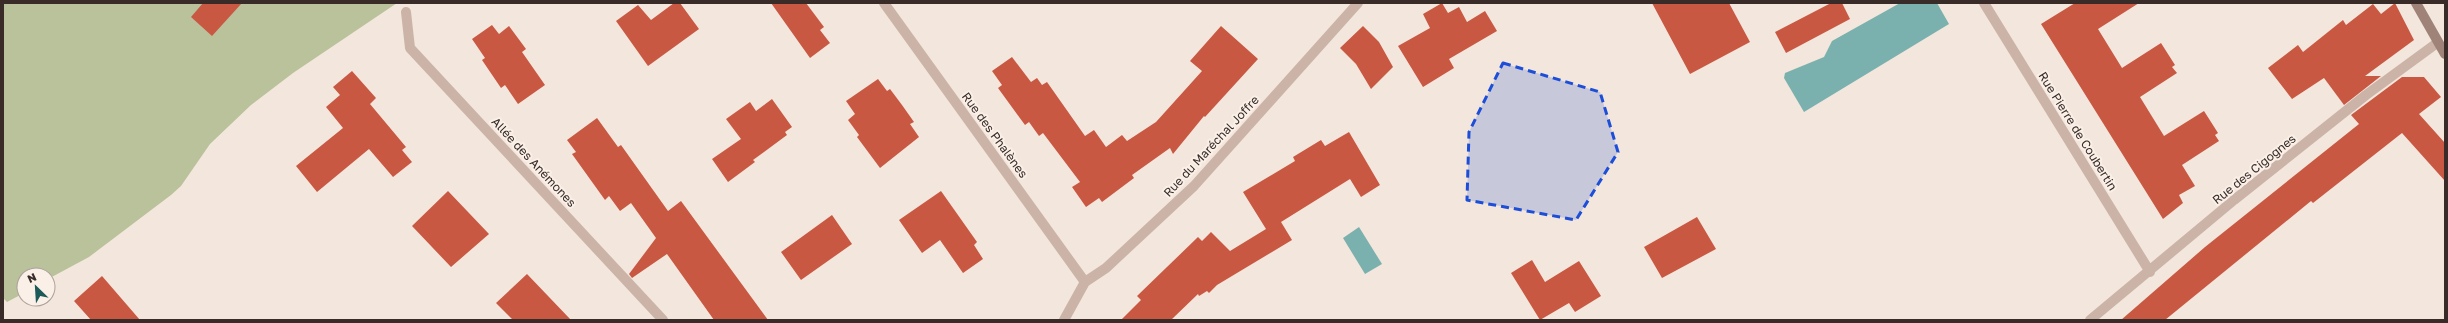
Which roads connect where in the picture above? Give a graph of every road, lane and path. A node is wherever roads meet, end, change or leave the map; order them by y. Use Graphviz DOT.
graph roads {
  1 [pos="884,3"];
  2 [pos="1358,3"];
  3 [pos="1984,3"];
  4 [pos="2416,3"];
  5 [pos="406,12"];
  6 [pos="2437,43"];
  7 [pos="2445,54"];
  8 [pos="2150,272"];
  9 [pos="1085,282"];
  10 [pos="663,320"];
  11 [pos="1064,320"];
  12 [pos="2090,320"];
  1 -- 9 [label="street, Rue des Phalènes"];
  2 -- 9 [label="street, Rue du Maréchal Joffre"];
  3 -- 8 [label="street, Rue Pierre de Coubertin"];
  4 -- 6 [label="street"];
  5 -- 10 [label="street, Allée des Anémones"];
  6 -- 7 [label="street"];
  6 -- 8 [label="street, Rue des Cigognes"];
  8 -- 12 [label="street, Rue des Cigognes"];
  9 -- 11 [label="street, Rue du Maréchal Joffre"];
}
